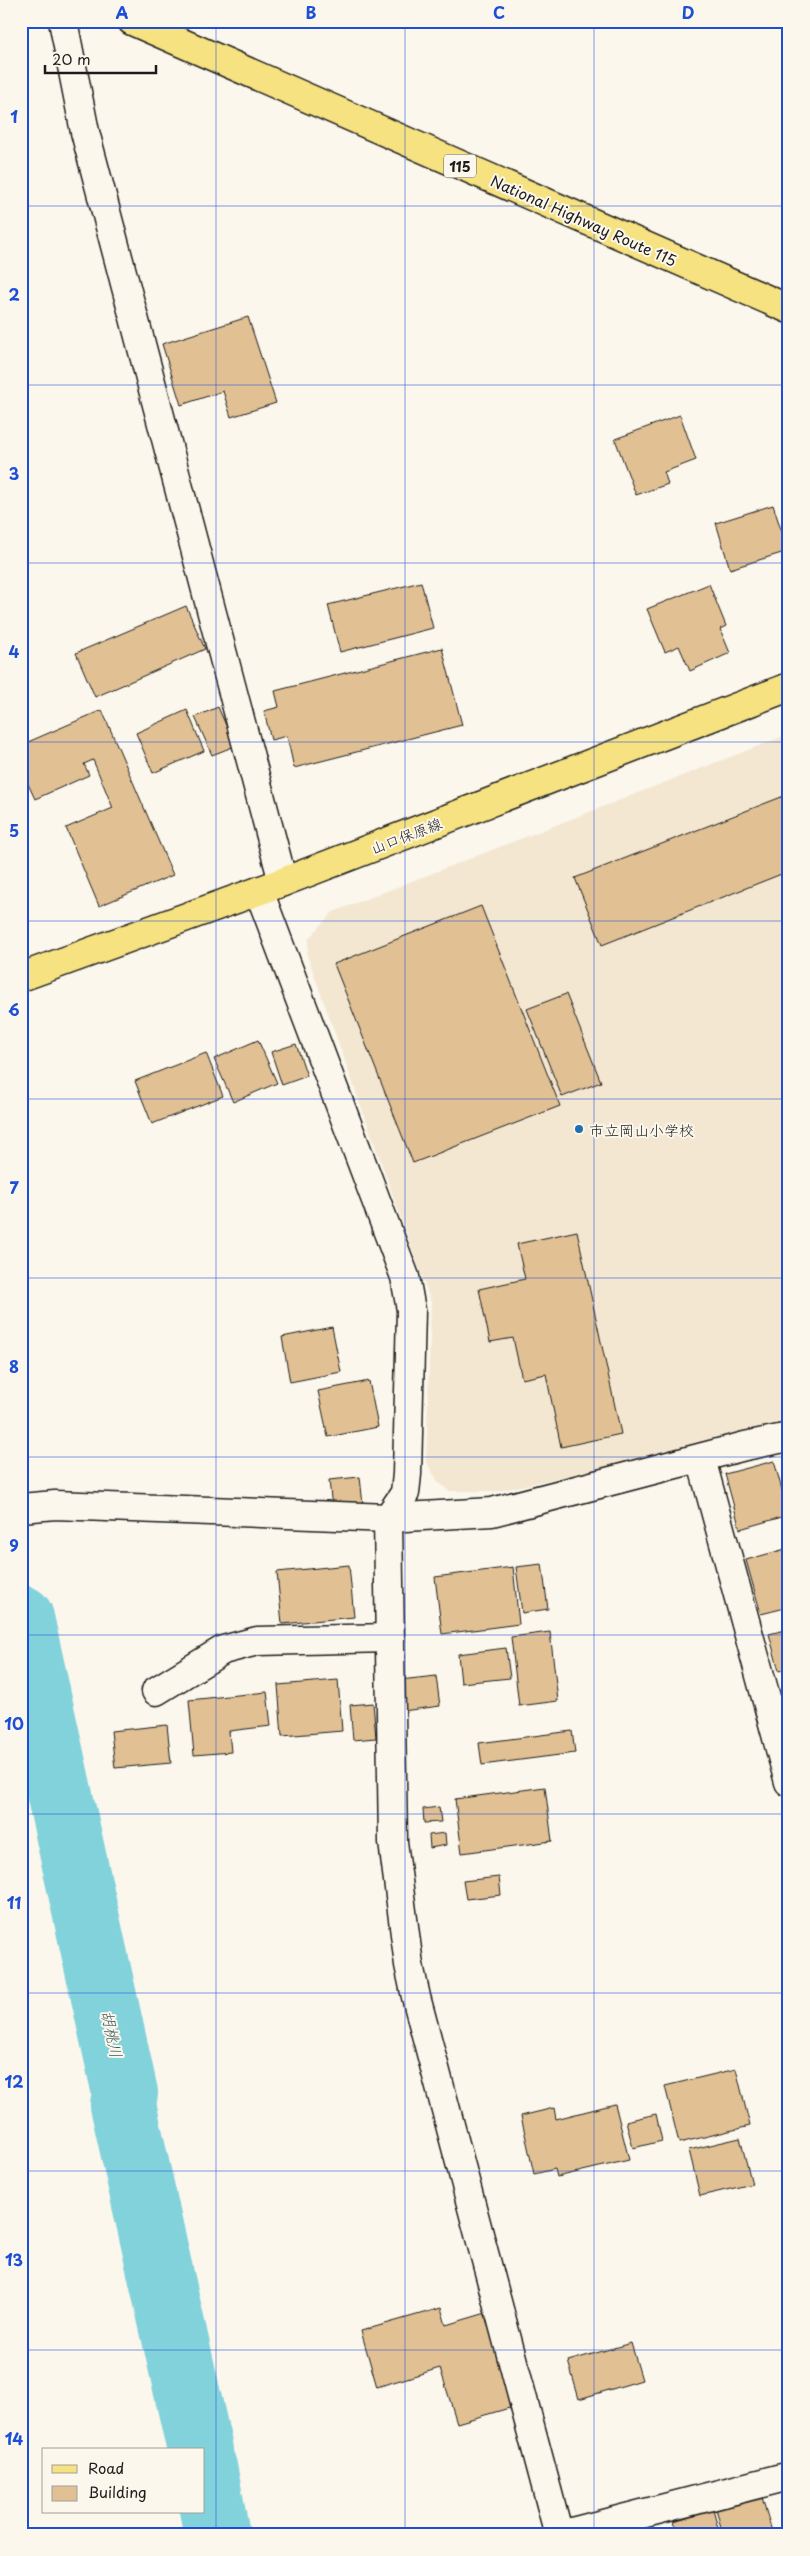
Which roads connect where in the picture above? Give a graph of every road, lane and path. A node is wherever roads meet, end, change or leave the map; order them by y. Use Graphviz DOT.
graph roads {
  1 [pos="63,21"];
  2 [pos="132,21"];
  3 [pos="789,309"];
  4 [pos="789,687"];
  5 [pos="271,887"];
  6 [pos="21,977"];
  7 [pos="789,1437"];
  8 [pos="701,1459"];
  9 [pos="21,1508"];
  10 [pos="388,1518"];
  11 [pos="390,1638"];
  12 [pos="156,1691"];
  13 [pos="789,1782"];
  14 [pos="789,2476"];
  15 [pos="559,2535"];
  1 -- 5 [label="street"];
  2 -- 3 [label="main road, National Highway Route 115 / 115"];
  4 -- 5 [label="main road, 山口保原線"];
  5 -- 6 [label="main road, 山口保原線"];
  5 -- 10 [label="street"];
  7 -- 8 [label="street"];
  8 -- 10 [label="street"];
  8 -- 13 [label="street"];
  9 -- 10 [label="street"];
  10 -- 11 [label="street"];
  11 -- 12 [label="street"];
  11 -- 15 [label="street"];
  14 -- 15 [label="street"];
}
